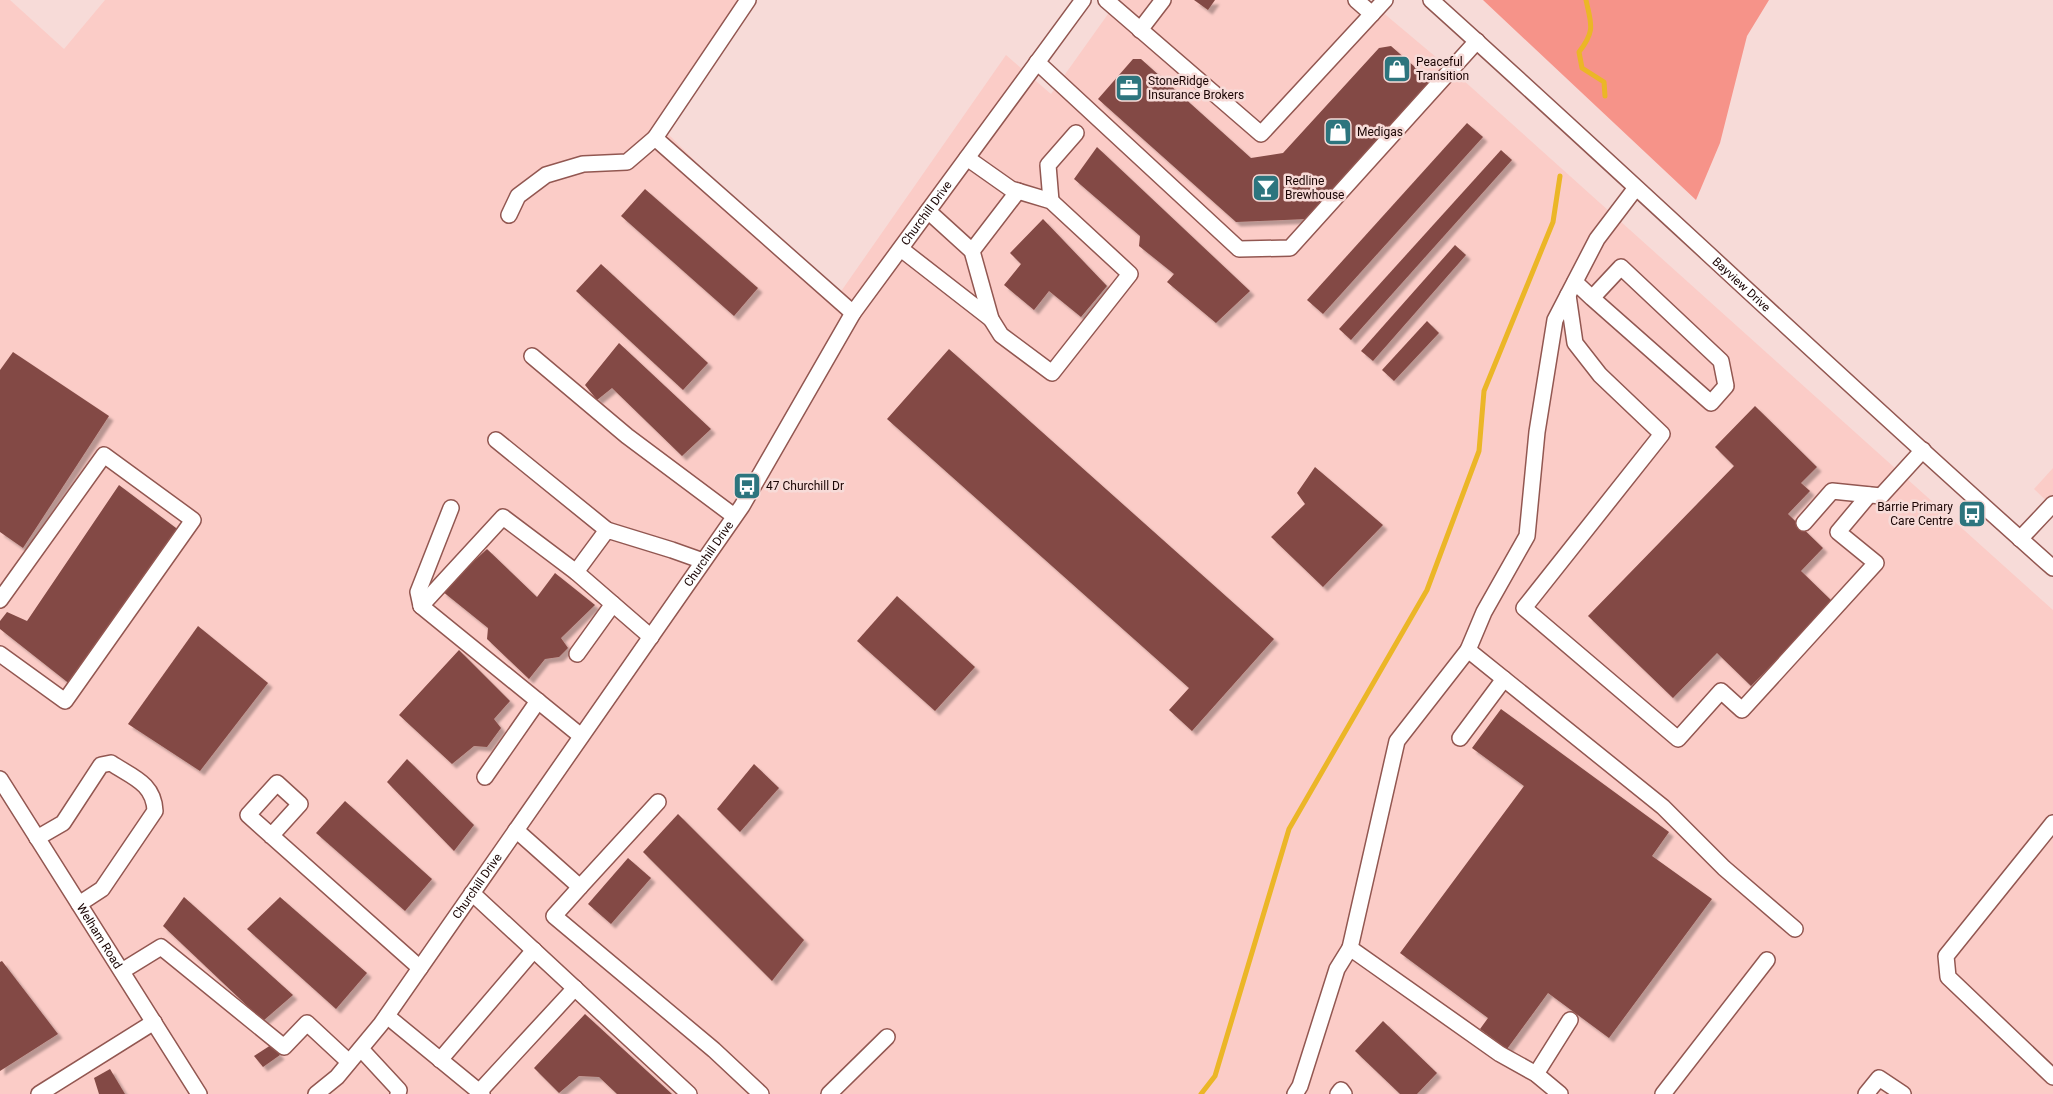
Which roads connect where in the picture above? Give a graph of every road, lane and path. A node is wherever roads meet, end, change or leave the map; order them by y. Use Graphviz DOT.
graph roads {
  1 [pos="748,0"];
  2 [pos="1082,0"];
  3 [pos="1106,0"];
  4 [pos="1163,0"];
  5 [pos="1356,0"];
  6 [pos="1385,0"];
  7 [pos="1431,0"];
  8 [pos="1372,14"];
  9 [pos="1140,30"];
  10 [pos="1477,41"];
  11 [pos="1037,62"];
  12 [pos="1076,133"];
  13 [pos="655,138"];
  14 [pos="967,158"];
  15 [pos="1635,189"];
  16 [pos="1018,191"];
  17 [pos="1051,201"];
  18 [pos="928,211"];
  19 [pos="510,215"];
  20 [pos="900,248"];
  21 [pos="972,251"];
  22 [pos="1571,289"];
  23 [pos="1592,298"];
  24 [pos="853,313"];
  25 [pos="991,319"];
  26 [pos="532,356"];
  27 [pos="496,440"];
  28 [pos="1923,450"];
  29 [pos="1869,495"];
  30 [pos="2053,504"];
  31 [pos="451,508"];
  32 [pos="734,516"];
  33 [pos="1804,523"];
  34 [pos="606,530"];
  35 [pos="2020,539"];
  36 [pos="703,562"];
  37 [pos="2053,568"];
  38 [pos="576,572"];
  39 [pos="0,600"];
  40 [pos="613,604"];
  41 [pos="421,606"];
  42 [pos="651,637"];
  43 [pos="1468,650"];
  44 [pos="0,654"];
  45 [pos="577,654"];
  46 [pos="1504,679"];
  47 [pos="538,701"];
  48 [pos="582,736"];
  49 [pos="1460,738"];
  50 [pos="485,777"];
  51 [pos="0,779"];
  52 [pos="658,802"];
  53 [pos="2053,823"];
  54 [pos="516,830"];
  55 [pos="271,836"];
  56 [pos="37,838"];
  57 [pos="580,887"];
  58 [pos="472,893"];
  59 [pos="79,904"];
  60 [pos="1795,930"];
  61 [pos="1350,948"];
  62 [pos="534,950"];
  63 [pos="1768,960"];
  64 [pos="420,968"];
  65 [pos="122,971"];
  66 [pos="575,988"];
  67 [pos="387,1016"];
  68 [pos="1570,1020"];
  69 [pos="154,1022"];
  70 [pos="887,1037"];
  71 [pos="361,1049"];
  72 [pos="440,1060"];
  73 [pos="349,1062"];
  74 [pos="1536,1074"];
  75 [pos="2053,1077"];
  76 [pos="481,1093"];
  77 [pos="39,1094"];
  78 [pos="199,1094"];
  79 [pos="316,1094"];
  80 [pos="398,1094"];
  81 [pos="689,1094"];
  82 [pos="762,1094"];
  83 [pos="829,1094"];
  84 [pos="1295,1094"];
  85 [pos="1338,1094"];
  86 [pos="1344,1094"];
  87 [pos="1560,1094"];
  88 [pos="1663,1094"];
  89 [pos="1866,1094"];
  90 [pos="1903,1094"];
  1 -- 13 [label="street"];
  2 -- 11 [label="street, Churchill Drive"];
  3 -- 9 [label="street"];
  4 -- 9 [label="street"];
  5 -- 8 [label="street"];
  6 -- 8 [label="street"];
  7 -- 10 [label="street, Bayview Drive"];
  8 -- 9 [label="street"];
  10 -- 11 [label="street"];
  10 -- 15 [label="street, Bayview Drive"];
  11 -- 14 [label="street, Churchill Drive"];
  12 -- 17 [label="street"];
  13 -- 19 [label="street"];
  13 -- 24 [label="street"];
  14 -- 16 [label="street"];
  14 -- 18 [label="street, Churchill Drive"];
  15 -- 22 [label="street"];
  15 -- 28 [label="street, Bayview Drive"];
  16 -- 17 [label="street"];
  16 -- 21 [label="street"];
  17 -- 25 [label="street"];
  18 -- 20 [label="street, Churchill Drive"];
  18 -- 21 [label="street"];
  20 -- 24 [label="street, Churchill Drive"];
  20 -- 25 [label="street"];
  21 -- 25 [label="street"];
  22 -- 23 [label="street"];
  22 -- 29 [label="street"];
  22 -- 43 [label="street"];
  23 -- 23 [label="street"];
  24 -- 32 [label="street, Churchill Drive"];
  26 -- 32 [label="street"];
  27 -- 34 [label="street"];
  28 -- 29 [label="street"];
  28 -- 35 [label="street, Bayview Drive"];
  29 -- 33 [label="street"];
  30 -- 35 [label="street"];
  31 -- 41 [label="street"];
  32 -- 36 [label="street, Churchill Drive"];
  34 -- 36 [label="street"];
  34 -- 38 [label="street"];
  35 -- 37 [label="street, Bayview Drive"];
  36 -- 42 [label="street, Churchill Drive"];
  38 -- 40 [label="street"];
  38 -- 41 [label="street"];
  39 -- 44 [label="street"];
  40 -- 42 [label="street"];
  40 -- 45 [label="street"];
  41 -- 47 [label="street"];
  42 -- 48 [label="street, Churchill Drive"];
  43 -- 46 [label="street"];
  43 -- 61 [label="street"];
  46 -- 49 [label="street"];
  46 -- 60 [label="street"];
  47 -- 48 [label="street"];
  47 -- 50 [label="street"];
  48 -- 54 [label="street, Churchill Drive"];
  51 -- 56 [label="street, Welham Road"];
  52 -- 57 [label="street"];
  53 -- 75 [label="street"];
  54 -- 57 [label="street"];
  54 -- 58 [label="street, Churchill Drive"];
  55 -- 64 [label="street"];
  56 -- 59 [label="street, Welham Road"];
  56 -- 59 [label="street"];
  57 -- 82 [label="street"];
  58 -- 62 [label="street"];
  58 -- 64 [label="street, Churchill Drive"];
  59 -- 65 [label="street, Welham Road"];
  61 -- 74 [label="street"];
  61 -- 84 [label="street"];
  62 -- 66 [label="street"];
  62 -- 72 [label="street"];
  63 -- 88 [label="street"];
  64 -- 67 [label="street, Churchill Drive"];
  65 -- 69 [label="street, Welham Road"];
  65 -- 73 [label="street"];
  66 -- 76 [label="street"];
  66 -- 81 [label="street"];
  67 -- 71 [label="street, Churchill Drive"];
  67 -- 72 [label="street"];
  68 -- 74 [label="street"];
  69 -- 77 [label="street"];
  69 -- 78 [label="street, Welham Road"];
  70 -- 83 [label="street"];
  71 -- 73 [label="street, Churchill Drive"];
  71 -- 80 [label="street"];
  72 -- 76 [label="street"];
  73 -- 79 [label="street, Churchill Drive"];
  74 -- 87 [label="street"];
  85 -- 86 [label="street"];
  89 -- 90 [label="street"];
}
